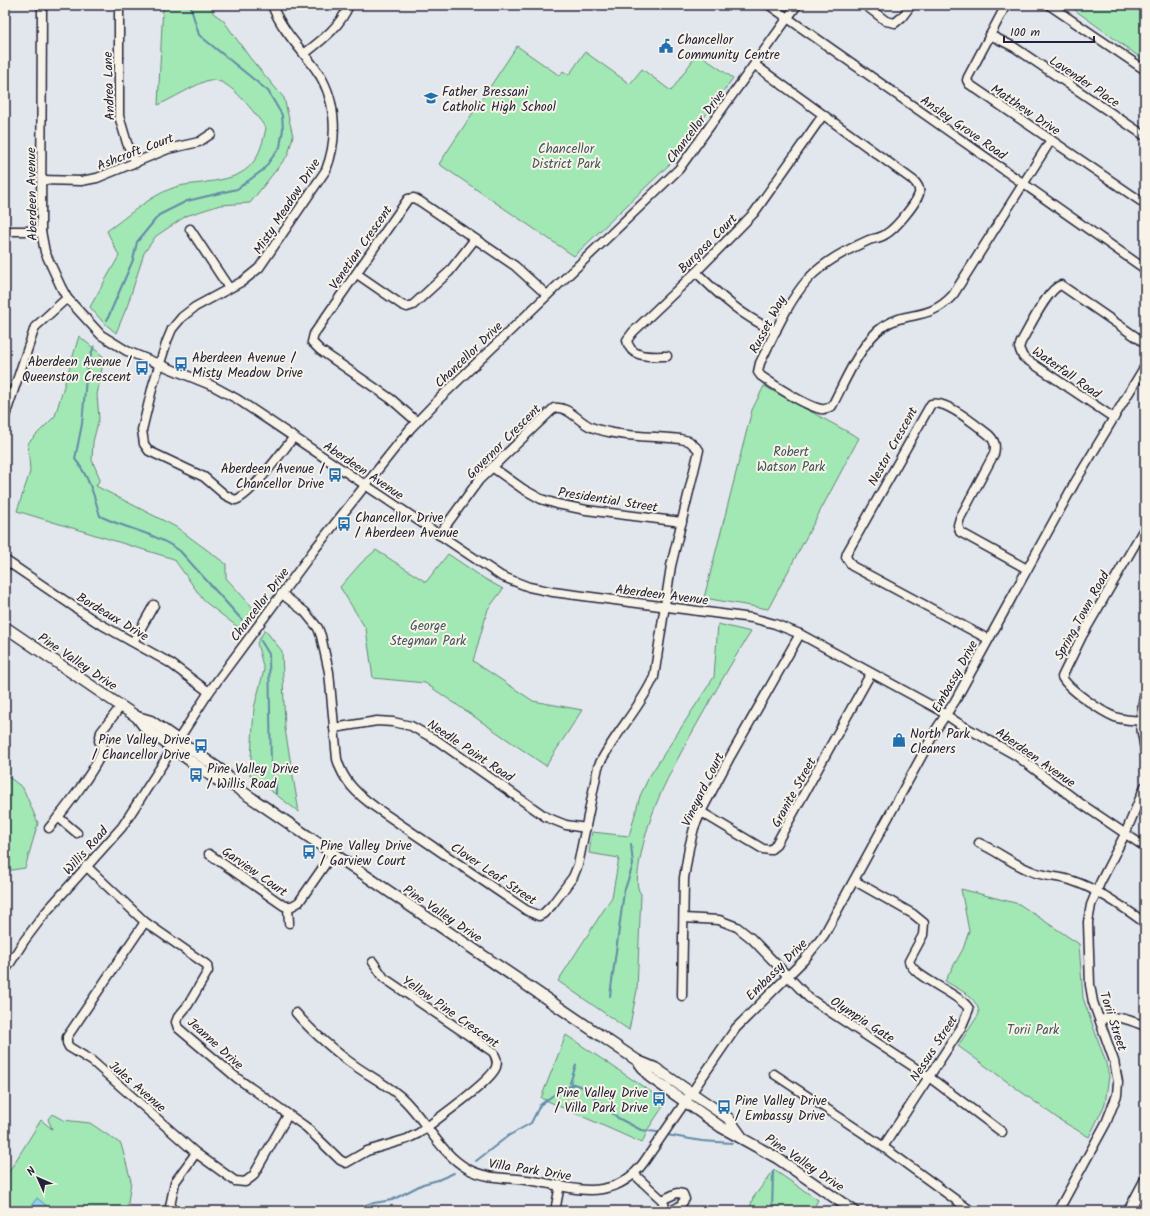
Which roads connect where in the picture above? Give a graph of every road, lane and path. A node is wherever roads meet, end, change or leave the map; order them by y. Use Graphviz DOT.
graph roads {
  1 [pos="42,5"];
  2 [pos="119,5"];
  3 [pos="272,5"];
  4 [pos="349,5"];
  5 [pos="769,5"];
  6 [pos="797,5"];
  7 [pos="864,5"];
  8 [pos="911,5"];
  9 [pos="1006,5"];
  10 [pos="1049,5"];
  11 [pos="787,18"];
  12 [pos="990,35"];
  13 [pos="304,54"];
  14 [pos="755,65"];
  15 [pos="1145,70"];
  16 [pos="823,115"];
  17 [pos="211,134"];
  18 [pos="1145,136"];
  19 [pos="1051,140"];
  20 [pos="136,163"];
  21 [pos="42,180"];
  22 [pos="1022,183"];
  23 [pos="1145,204"];
  24 [pos="190,229"];
  25 [pos="5,231"];
  26 [pos="41,231"];
  27 [pos="475,239"];
  28 [pos="1145,269"];
  29 [pos="696,272"];
  30 [pos="357,274"];
  31 [pos="229,288"];
  32 [pos="547,295"];
  33 [pos="67,298"];
  34 [pos="776,331"];
  35 [pos="1145,342"];
  36 [pos="667,356"];
  37 [pos="159,364"];
  38 [pos="1145,366"];
  39 [pos="5,416"];
  40 [pos="1114,418"];
  41 [pos="416,421"];
  42 [pos="294,437"];
  43 [pos="492,467"];
  44 [pos="365,485"];
  45 [pos="682,522"];
  46 [pos="1145,527"];
  47 [pos="439,536"];
  48 [pos="5,560"];
  49 [pos="1027,569"];
  50 [pos="282,594"];
  51 [pos="154,605"];
  52 [pos="664,606"];
  53 [pos="5,627"];
  54 [pos="800,634"];
  55 [pos="988,639"];
  56 [pos="133,642"];
  57 [pos="871,673"];
  58 [pos="1145,691"];
  59 [pos="209,692"];
  60 [pos="121,706"];
  61 [pos="946,715"];
  62 [pos="1140,720"];
  63 [pos="334,728"];
  64 [pos="174,744"];
  65 [pos="1145,750"];
  66 [pos="1145,786"];
  67 [pos="701,812"];
  68 [pos="58,817"];
  69 [pos="49,828"];
  70 [pos="586,828"];
  71 [pos="1126,832"];
  72 [pos="76,833"];
  73 [pos="979,843"];
  74 [pos="1145,847"];
  75 [pos="333,853"];
  76 [pos="209,854"];
  77 [pos="86,866"];
  78 [pos="855,881"];
  79 [pos="1096,892"];
  80 [pos="288,907"];
  81 [pos="684,918"];
  82 [pos="145,922"];
  83 [pos="289,923"];
  84 [pos="1145,923"];
  85 [pos="373,962"];
  86 [pos="5,971"];
  87 [pos="788,976"];
  88 [pos="682,996"];
  89 [pos="296,1013"];
  90 [pos="1100,1020"];
  91 [pos="1145,1026"];
  92 [pos="638,1061"];
  93 [pos="774,1074"];
  94 [pos="929,1077"];
  95 [pos="690,1092"];
  96 [pos="684,1101"];
  97 [pos="288,1115"];
  98 [pos="427,1127"];
  99 [pos="1002,1132"];
  100 [pos="741,1136"];
  101 [pos="883,1147"];
  102 [pos="196,1153"];
  103 [pos="634,1174"];
  104 [pos="1145,1181"];
  105 [pos="560,1185"];
  106 [pos="662,1200"];
  107 [pos="169,1211"];
  108 [pos="555,1211"];
  109 [pos="667,1211"];
  110 [pos="671,1211"];
  111 [pos="854,1211"];
  112 [pos="971,1211"];
  113 [pos="1058,1211"];
  114 [pos="1128,1211"];
  1 -- 21 [label="street, Aberdeen Avenue"];
  2 -- 20 [label="street, Andrea Lane"];
  3 -- 13 [label="street, Misty Meadow Drive"];
  4 -- 13 [label="street"];
  5 -- 11 [label="street, Ansley Grove Road"];
  6 -- 11 [label="street, Chancellor Drive"];
  7 -- 8 [label="street"];
  9 -- 12 [label="street, Matthew Drive"];
  10 -- 15 [label="street"];
  11 -- 14 [label="street, Chancellor Drive"];
  11 -- 22 [label="street, Ansley Grove Road"];
  12 -- 18 [label="street, Lavender Place"];
  12 -- 19 [label="street, Matthew Drive"];
  13 -- 31 [label="street, Misty Meadow Drive"];
  14 -- 16 [label="street, Russet Way"];
  14 -- 32 [label="street, Chancellor Drive"];
  16 -- 29 [label="street, Burgosa Court"];
  16 -- 34 [label="street, Russet Way"];
  17 -- 20 [label="street, Ashcroft Court"];
  19 -- 22 [label="street"];
  19 -- 23 [label="street, Matthew Drive"];
  20 -- 21 [label="street, Ashcroft Court"];
  21 -- 26 [label="street, Aberdeen Avenue"];
  22 -- 28 [label="street, Ansley Grove Road"];
  22 -- 34 [label="street, Russet Way"];
  24 -- 31 [label="street"];
  25 -- 26 [label="street"];
  26 -- 33 [label="street, Aberdeen Avenue"];
  27 -- 30 [label="street"];
  27 -- 30 [label="street, Venetian Crescent"];
  27 -- 32 [label="street, Venetian Crescent"];
  29 -- 34 [label="street"];
  29 -- 36 [label="street, Burgosa Court"];
  30 -- 41 [label="street, Venetian Crescent"];
  31 -- 37 [label="street, Misty Meadow Drive"];
  32 -- 41 [label="street, Chancellor Drive"];
  33 -- 37 [label="street, Aberdeen Avenue"];
  33 -- 39 [label="street"];
  35 -- 40 [label="street, Waterfall Road"];
  37 -- 42 [label="street, Aberdeen Avenue"];
  37 -- 42 [label="street, Misty Meadow Drive"];
  38 -- 40 [label="street, Embassy Drive"];
  40 -- 49 [label="street, Embassy Drive"];
  41 -- 44 [label="street, Chancellor Drive"];
  42 -- 44 [label="street, Aberdeen Avenue"];
  43 -- 45 [label="street, Presidential Street"];
  43 -- 45 [label="street, Governor Crescent"];
  43 -- 47 [label="street, Governor Crescent"];
  44 -- 47 [label="street, Aberdeen Avenue"];
  44 -- 50 [label="street, Chancellor Drive"];
  45 -- 52 [label="street, Governor Crescent"];
  46 -- 62 [label="street, Spring Town Road"];
  47 -- 52 [label="street, Aberdeen Avenue"];
  48 -- 56 [label="street, Bordeaux Drive"];
  49 -- 55 [label="street, Embassy Drive"];
  49 -- 55 [label="street, Nestor Crescent"];
  50 -- 59 [label="street, Chancellor Drive"];
  50 -- 63 [label="street, Clover Leaf Street"];
  51 -- 56 [label="street"];
  52 -- 54 [label="street, Aberdeen Avenue"];
  52 -- 70 [label="street, Clover Leaf Street"];
  53 -- 60 [label="main road, Pine Valley Drive"];
  54 -- 57 [label="street, Aberdeen Avenue"];
  54 -- 67 [label="street, Vineyard Court"];
  55 -- 61 [label="street, Embassy Drive"];
  56 -- 59 [label="street, Bordeaux Drive"];
  57 -- 61 [label="street, Aberdeen Avenue"];
  57 -- 67 [label="street, Granite Street"];
  58 -- 62 [label="street"];
  59 -- 64 [label="street, Chancellor Drive"];
  60 -- 64 [label="main road, Pine Valley Drive"];
  60 -- 68 [label="street"];
  61 -- 71 [label="street, Aberdeen Avenue"];
  61 -- 78 [label="street, Embassy Drive"];
  62 -- 65 [label="street"];
  63 -- 70 [label="street, Needle Point Road"];
  63 -- 70 [label="street, Clover Leaf Street"];
  64 -- 75 [label="main road, Pine Valley Drive"];
  64 -- 77 [label="street, Willis Road"];
  66 -- 71 [label="street, Torii Street"];
  67 -- 81 [label="street, Vineyard Court"];
  68 -- 69 [label="street"];
  68 -- 72 [label="street"];
  71 -- 74 [label="street, Aberdeen Avenue"];
  71 -- 79 [label="street, Torii Street"];
  73 -- 79 [label="street"];
  75 -- 80 [label="street, Garview Court"];
  75 -- 92 [label="main road, Pine Valley Drive"];
  76 -- 80 [label="street, Garview Court"];
  77 -- 82 [label="street, Jeanne Drive"];
  77 -- 86 [label="street, Willis Road"];
  78 -- 87 [label="street, Embassy Drive"];
  78 -- 94 [label="street, Nessus Street"];
  79 -- 84 [label="street"];
  79 -- 90 [label="street, Torii Street"];
  80 -- 83 [label="street, Garview Court"];
  81 -- 87 [label="street, Olympia Gate"];
  81 -- 88 [label="street, Vineyard Court"];
  82 -- 97 [label="street, Jeanne Drive"];
  82 -- 102 [label="street, Jules Avenue"];
  85 -- 98 [label="street, Yellow Pine Crescent"];
  87 -- 94 [label="street, Olympia Gate"];
  87 -- 95 [label="street, Embassy Drive"];
  89 -- 98 [label="street, Villa Park Drive"];
  90 -- 91 [label="street"];
  90 -- 113 [label="street, Torii Street"];
  92 -- 95 [label="main road, Pine Valley Drive"];
  92 -- 96 [label="main road, Pine Valley Drive"];
  93 -- 101 [label="street"];
  94 -- 99 [label="street, Olympia Gate"];
  94 -- 101 [label="street, Nessus Street"];
  95 -- 96 [label="street, Embassy Drive"];
  95 -- 100 [label="main road, Pine Valley Drive"];
  96 -- 100 [label="main road, Pine Valley Drive"];
  96 -- 103 [label="street, Villa Park Drive"];
  97 -- 98 [label="street, Jeanne Drive"];
  97 -- 102 [label="street, Jules Avenue"];
  98 -- 105 [label="street, Villa Park Drive"];
  100 -- 111 [label="main road, Pine Valley Drive"];
  101 -- 112 [label="street"];
  102 -- 107 [label="street"];
  103 -- 105 [label="street, Villa Park Drive"];
  103 -- 106 [label="street"];
  104 -- 114 [label="main road"];
  105 -- 108 [label="street"];
  106 -- 109 [label="street"];
  106 -- 110 [label="street"];
}
